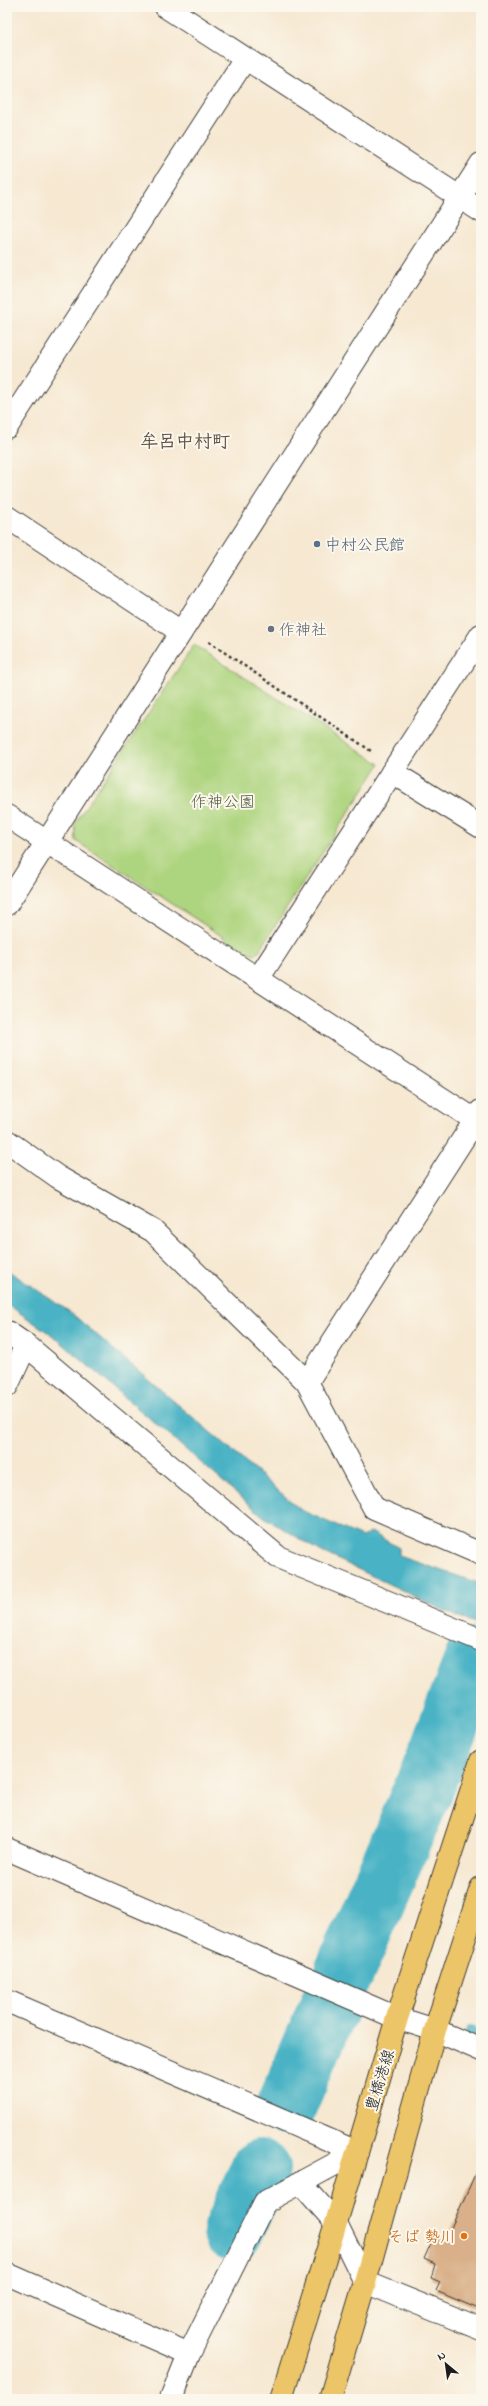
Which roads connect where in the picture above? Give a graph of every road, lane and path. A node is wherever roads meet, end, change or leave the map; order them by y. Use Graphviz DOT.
graph roads {
  1 [pos="166,7"];
  2 [pos="245,59"];
  3 [pos="481,164"];
  4 [pos="459,198"];
  5 [pos="481,211"];
  6 [pos="7,427"];
  7 [pos="7,517"];
  8 [pos="183,629"];
  9 [pos="481,635"];
  10 [pos="394,770"];
  11 [pos="7,816"];
  12 [pos="481,827"];
  13 [pos="48,842"];
  14 [pos="7,904"];
  15 [pos="258,979"];
  16 [pos="478,1116"];
  17 [pos="7,1141"];
  18 [pos="7,1332"];
  19 [pos="26,1345"];
  20 [pos="307,1382"];
  21 [pos="7,1386"];
  22 [pos="481,1554"];
  23 [pos="481,1640"];
  24 [pos="481,1761"];
  25 [pos="7,1849"];
  26 [pos="481,1888"];
  27 [pos="7,2001"];
  28 [pos="397,2018"];
  29 [pos="436,2030"];
  30 [pos="481,2050"];
  31 [pos="358,2152"];
  32 [pos="300,2182"];
  33 [pos="336,2223"];
  34 [pos="7,2274"];
  35 [pos="365,2282"];
  36 [pos="481,2329"];
  37 [pos="189,2354"];
  38 [pos="171,2399"];
  39 [pos="281,2399"];
  40 [pos="330,2399"];
  1 -- 2 [label="street"];
  2 -- 4 [label="street"];
  2 -- 6 [label="street"];
  3 -- 4 [label="street"];
  4 -- 5 [label="street"];
  4 -- 8 [label="street"];
  7 -- 8 [label="street"];
  8 -- 10 [label="path"];
  8 -- 13 [label="street"];
  9 -- 10 [label="street"];
  10 -- 12 [label="street"];
  10 -- 15 [label="street"];
  11 -- 13 [label="street"];
  13 -- 14 [label="street"];
  13 -- 15 [label="street"];
  15 -- 16 [label="street"];
  16 -- 20 [label="street"];
  17 -- 20 [label="street"];
  18 -- 19 [label="street"];
  19 -- 21 [label="street"];
  19 -- 23 [label="street"];
  20 -- 22 [label="street"];
  24 -- 28 [label="main road, 豊橋港線"];
  25 -- 28 [label="street"];
  26 -- 29 [label="main road"];
  27 -- 31 [label="street"];
  28 -- 29 [label="street"];
  28 -- 31 [label="main road, 豊橋港線"];
  29 -- 30 [label="street"];
  29 -- 35 [label="main road"];
  31 -- 32 [label="street"];
  31 -- 33 [label="main road, 豊橋港線"];
  32 -- 33 [label="street"];
  32 -- 37 [label="street"];
  33 -- 35 [label="street"];
  33 -- 39 [label="main road, 豊橋港線"];
  34 -- 37 [label="street"];
  35 -- 36 [label="street"];
  35 -- 40 [label="main road"];
  37 -- 38 [label="street"];
}
